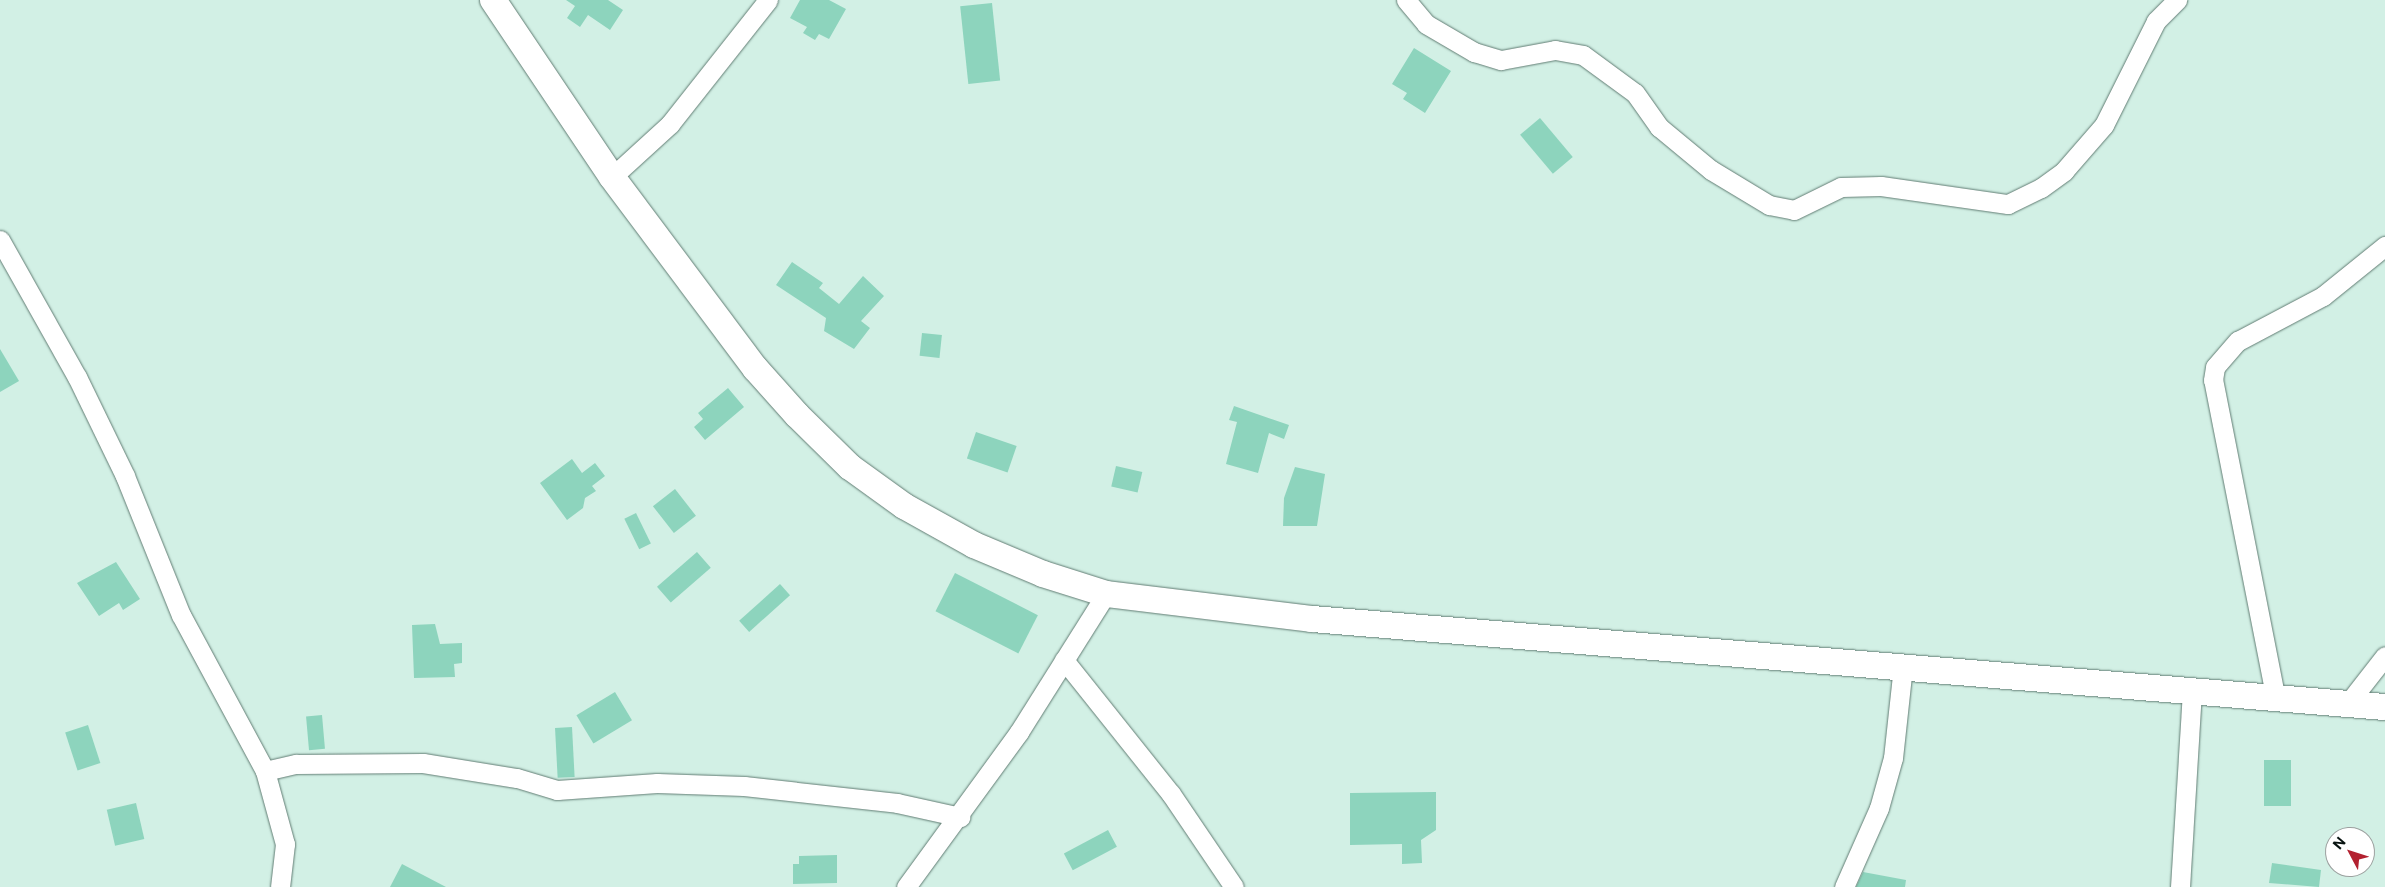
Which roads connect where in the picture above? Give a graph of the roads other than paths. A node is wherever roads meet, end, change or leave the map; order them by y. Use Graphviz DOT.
graph roads {
  1 [pos="493,0"];
  2 [pos="768,0"];
  3 [pos="1406,0"];
  4 [pos="2177,0"];
  5 [pos="612,177"];
  6 [pos="0,240"];
  7 [pos="2385,246"];
  8 [pos="1106,594"];
  9 [pos="2385,656"];
  10 [pos="1064,660"];
  11 [pos="1903,666"];
  12 [pos="2192,692"];
  13 [pos="2275,695"];
  14 [pos="2348,702"];
  15 [pos="2385,707"];
  16 [pos="265,771"];
  17 [pos="960,817"];
  18 [pos="280,887"];
  19 [pos="906,887"];
  20 [pos="1234,887"];
  21 [pos="1844,887"];
  22 [pos="2180,887"];
  1 -- 5 [label="street"];
  2 -- 5 [label="street"];
  3 -- 4 [label="street"];
  5 -- 8 [label="street"];
  6 -- 16 [label="street"];
  7 -- 13 [label="street"];
  8 -- 10 [label="street"];
  8 -- 11 [label="street"];
  9 -- 14 [label="street"];
  10 -- 17 [label="street"];
  10 -- 20 [label="street"];
  11 -- 12 [label="street"];
  11 -- 21 [label="street"];
  12 -- 13 [label="street"];
  12 -- 22 [label="street"];
  13 -- 14 [label="street"];
  14 -- 15 [label="street"];
  16 -- 17 [label="street"];
  16 -- 18 [label="street"];
  17 -- 19 [label="street"];
}
